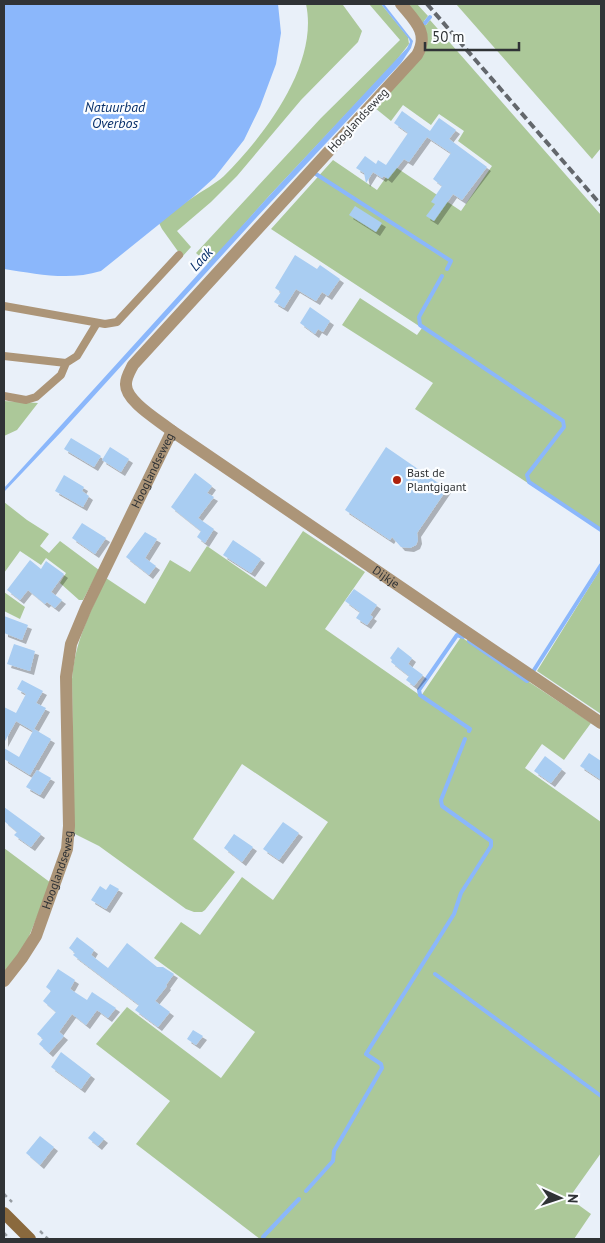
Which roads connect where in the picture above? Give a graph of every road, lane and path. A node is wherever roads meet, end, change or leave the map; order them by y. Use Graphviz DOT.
graph roads {
  1 [pos="401,4"];
  2 [pos="179,255"];
  3 [pos="4,306"];
  4 [pos="97,323"];
  5 [pos="4,356"];
  6 [pos="66,364"];
  7 [pos="4,396"];
  8 [pos="172,431"];
  9 [pos="601,723"];
  10 [pos="4,981"];
  11 [pos="4,1212"];
  12 [pos="4,1233"];
  13 [pos="10,1239"];
  14 [pos="30,1239"];
  1 -- 8 [label="street, Hooglandseweg"];
  2 -- 4 [label="lane"];
  3 -- 4 [label="lane"];
  4 -- 6 [label="lane"];
  5 -- 6 [label="lane"];
  6 -- 7 [label="lane"];
  8 -- 9 [label="street, Dijkje"];
  8 -- 10 [label="street, Hooglandseweg"];
  11 -- 14 [label="main road"];
  12 -- 13 [label="path"];
}
